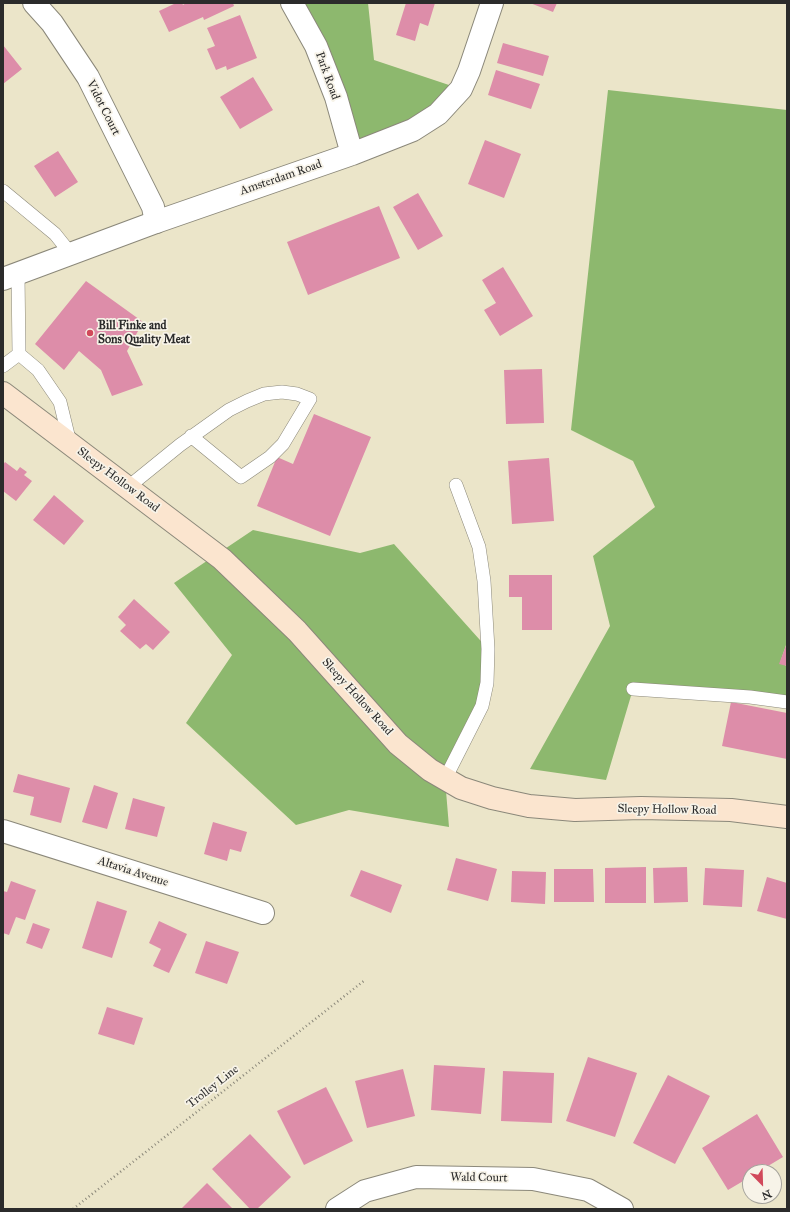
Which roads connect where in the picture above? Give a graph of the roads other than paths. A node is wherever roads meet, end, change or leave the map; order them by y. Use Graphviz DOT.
graph roads {
  1 [pos="34,3"];
  2 [pos="292,3"];
  3 [pos="492,3"];
  4 [pos="352,154"];
  5 [pos="3,190"];
  6 [pos="156,222"];
  7 [pos="70,254"];
  8 [pos="10,277"];
  9 [pos="19,354"];
  10 [pos="3,366"];
  11 [pos="3,393"];
  12 [pos="191,436"];
  13 [pos="71,445"];
  14 [pos="456,485"];
  15 [pos="127,488"];
  16 [pos="632,689"];
  17 [pos="787,702"];
  18 [pos="445,779"];
  19 [pos="787,817"];
  20 [pos="3,831"];
  21 [pos="263,913"];
  22 [pos="337,1209"];
  23 [pos="622,1209"];
  1 -- 6 [label="street, Vidot Court"];
  2 -- 4 [label="street, Park Road"];
  3 -- 4 [label="street, Amsterdam Road"];
  4 -- 6 [label="street, Amsterdam Road"];
  5 -- 7 [label="lane"];
  6 -- 7 [label="street, Amsterdam Road"];
  7 -- 8 [label="street, Amsterdam Road"];
  8 -- 9 [label="lane"];
  9 -- 10 [label="lane"];
  9 -- 13 [label="lane"];
  11 -- 13 [label="main road, Sleepy Hollow Road"];
  12 -- 12 [label="lane"];
  12 -- 15 [label="lane"];
  13 -- 15 [label="main road, Sleepy Hollow Road"];
  14 -- 18 [label="lane"];
  15 -- 18 [label="main road, Sleepy Hollow Road"];
  16 -- 17 [label="lane"];
  18 -- 19 [label="main road, Sleepy Hollow Road"];
  20 -- 21 [label="street, Altavia Avenue"];
  22 -- 23 [label="street, Wald Court"];
}
